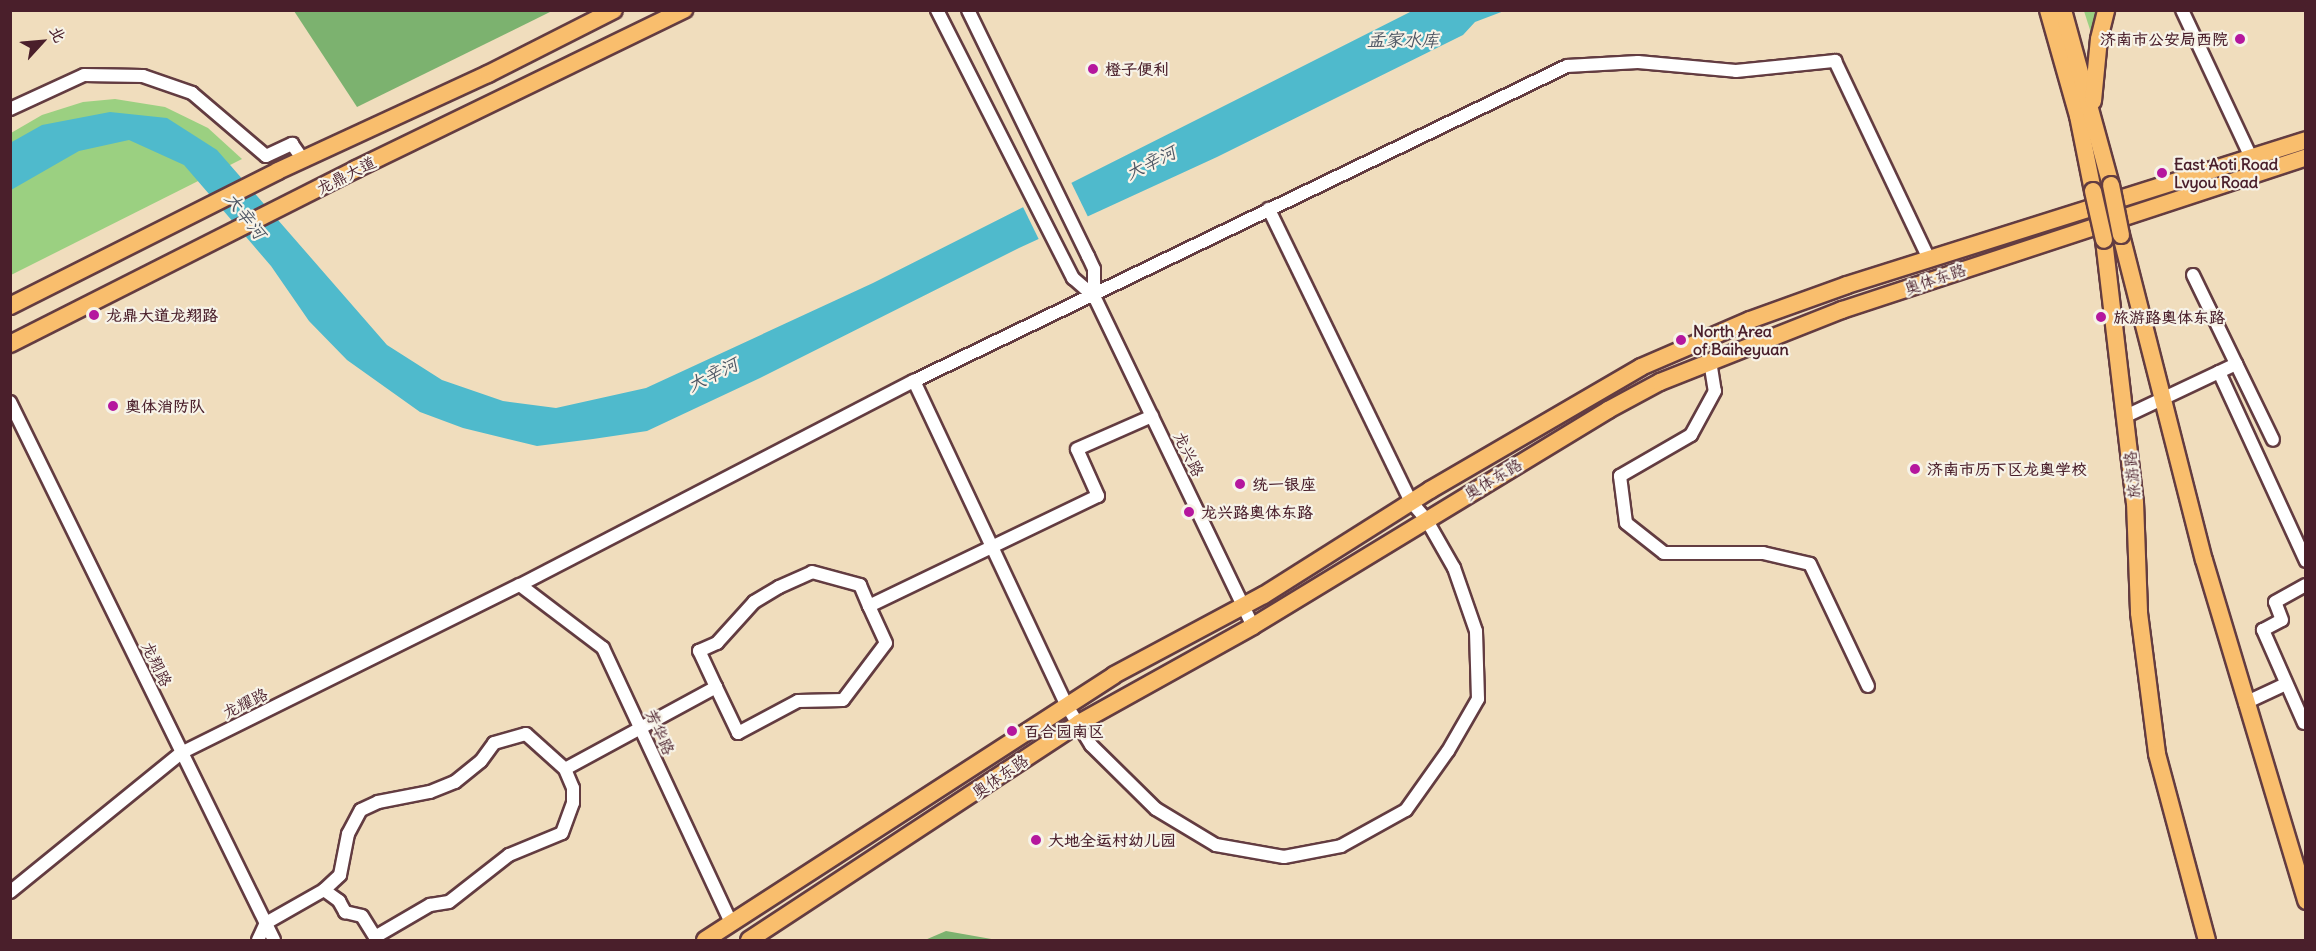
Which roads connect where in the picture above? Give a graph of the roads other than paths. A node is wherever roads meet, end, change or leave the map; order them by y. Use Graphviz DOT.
graph roads {
  1 [pos="614,10"];
  2 [pos="684,10"];
  3 [pos="937,10"];
  4 [pos="968,10"];
  5 [pos="2048,10"];
  6 [pos="2063,10"];
  7 [pos="2106,10"];
  8 [pos="2182,10"];
  9 [pos="10,109"];
  10 [pos="2092,110"];
  11 [pos="2306,140"];
  12 [pos="2306,157"];
  13 [pos="303,160"];
  14 [pos="2255,164"];
  15 [pos="1269,209"];
  16 [pos="1929,259"];
  17 [pos="2193,275"];
  18 [pos="1094,296"];
  19 [pos="10,306"];
  20 [pos="10,344"];
  21 [pos="1710,361"];
  22 [pos="2236,364"];
  23 [pos="2218,372"];
  24 [pos="915,381"];
  25 [pos="2162,399"];
  26 [pos="10,402"];
  27 [pos="1152,416"];
  28 [pos="2126,416"];
  29 [pos="2273,440"];
  30 [pos="1411,502"];
  31 [pos="1426,519"];
  32 [pos="2306,561"];
  33 [pos="520,585"];
  34 [pos="2306,585"];
  35 [pos="1243,604"];
  36 [pos="868,606"];
  37 [pos="1253,626"];
  38 [pos="2286,684"];
  39 [pos="1868,686"];
  40 [pos="716,687"];
  41 [pos="2245,703"];
  42 [pos="1067,706"];
  43 [pos="1079,723"];
  44 [pos="2304,723"];
  45 [pos="639,727"];
  46 [pos="181,753"];
  47 [pos="565,769"];
  48 [pos="324,890"];
  49 [pos="10,892"];
  50 [pos="2306,902"];
  51 [pos="266,922"];
  52 [pos="731,923"];
  53 [pos="258,940"];
  54 [pos="274,940"];
  55 [pos="705,940"];
  56 [pos="749,940"];
  57 [pos="2207,940"];
  1 -- 13 [label="main road, 龙鼎大道"];
  2 -- 20 [label="main road, 龙鼎大道"];
  3 -- 18 [label="street, 龙兴路"];
  4 -- 18 [label="street, 龙兴路"];
  5 -- 28 [label="main road, 旅游路, bridge"];
  6 -- 10 [label="main road"];
  7 -- 10 [label="main road"];
  8 -- 14 [label="street"];
  9 -- 13 [label="street"];
  10 -- 25 [label="main road, bridge"];
  11 -- 14 [label="main road"];
  12 -- 14 [label="main road, 奥体东路"];
  13 -- 19 [label="main road, 龙鼎大道"];
  14 -- 16 [label="main road"];
  14 -- 21 [label="main road, 奥体东路"];
  15 -- 16 [label="street, 龙耀路"];
  15 -- 18 [label="street, 龙耀路"];
  15 -- 30 [label="street"];
  16 -- 30 [label="main road"];
  17 -- 22 [label="street"];
  18 -- 24 [label="street, 龙耀路"];
  18 -- 27 [label="street, 龙兴路"];
  21 -- 31 [label="main road, 奥体东路"];
  21 -- 39 [label="street"];
  22 -- 23 [label="street"];
  22 -- 29 [label="street"];
  23 -- 25 [label="street"];
  23 -- 32 [label="street"];
  24 -- 33 [label="street, 龙耀路"];
  24 -- 42 [label="street"];
  25 -- 28 [label="street"];
  25 -- 41 [label="main road"];
  26 -- 46 [label="street, 龙翔路"];
  27 -- 35 [label="street, 龙兴路"];
  27 -- 36 [label="street"];
  28 -- 57 [label="main road, 旅游路"];
  30 -- 31 [label="street"];
  30 -- 35 [label="main road"];
  31 -- 37 [label="main road, 奥体东路"];
  31 -- 43 [label="street"];
  33 -- 45 [label="street, 芳华路"];
  33 -- 46 [label="street, 龙耀路"];
  34 -- 38 [label="street"];
  35 -- 37 [label="street, 龙兴路"];
  35 -- 42 [label="main road"];
  36 -- 40 [label="street"];
  36 -- 40 [label="street"];
  37 -- 43 [label="main road, 奥体东路"];
  38 -- 41 [label="street"];
  38 -- 44 [label="street"];
  40 -- 45 [label="street"];
  41 -- 50 [label="main road"];
  42 -- 43 [label="street"];
  42 -- 52 [label="main road"];
  43 -- 56 [label="main road, 奥体东路"];
  45 -- 47 [label="street"];
  45 -- 52 [label="street, 芳华路"];
  46 -- 49 [label="street, 龙耀路"];
  46 -- 51 [label="street, 龙翔路"];
  47 -- 48 [label="street"];
  47 -- 48 [label="street"];
  48 -- 51 [label="street"];
  51 -- 53 [label="street"];
  51 -- 54 [label="street, 龙翔路"];
  52 -- 55 [label="main road"];
}
